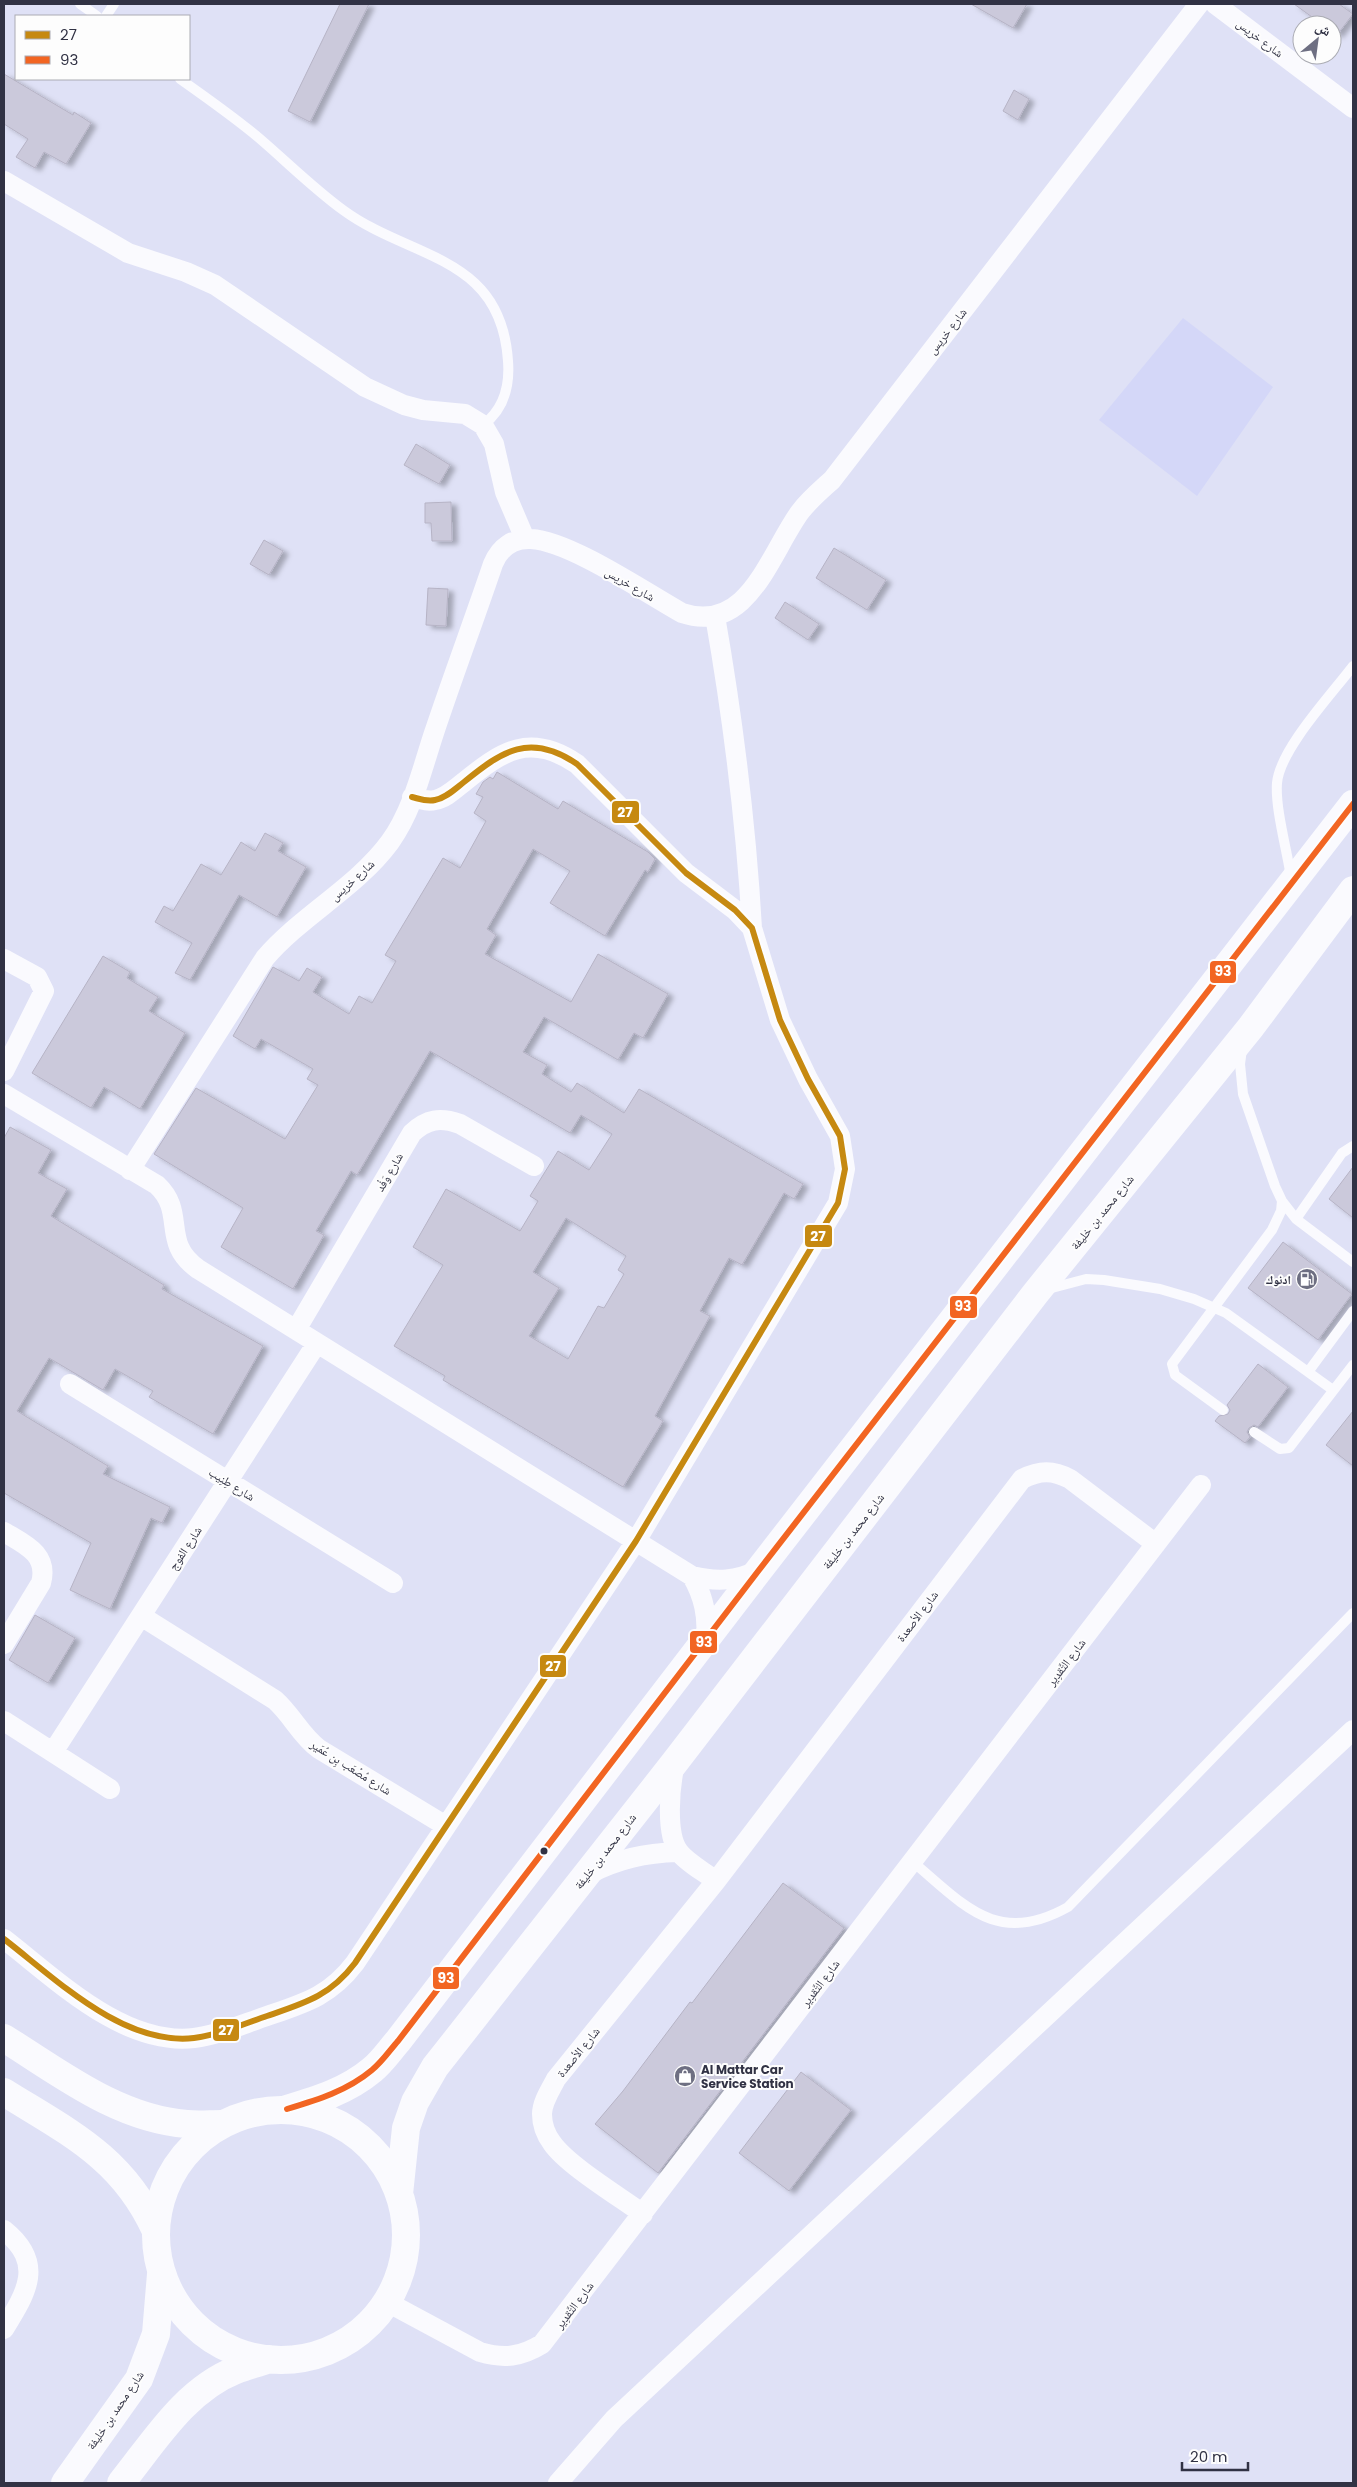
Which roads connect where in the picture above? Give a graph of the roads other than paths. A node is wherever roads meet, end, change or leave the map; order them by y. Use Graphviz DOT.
graph roads {
  1 [pos="80,4"];
  2 [pos="114,4"];
  3 [pos="1199,4"];
  4 [pos="1215,4"];
  5 [pos="96,15"];
  6 [pos="107,15"];
  7 [pos="181,80"];
  8 [pos="1353,108"];
  9 [pos="4,182"];
  10 [pos="483,425"];
  11 [pos="525,539"];
  12 [pos="715,616"];
  13 [pos="1353,666"];
  14 [pos="412,797"];
  15 [pos="1353,804"];
  16 [pos="1292,885"];
  17 [pos="1353,890"];
  18 [pos="752,928"];
  19 [pos="4,959"];
  20 [pos="1252,1027"];
  21 [pos="4,1070"];
  22 [pos="4,1094"];
  23 [pos="1353,1146"];
  24 [pos="534,1166"];
  25 [pos="130,1170"];
  26 [pos="1282,1201"];
  27 [pos="1296,1219"];
  28 [pos="1353,1262"];
  29 [pos="1035,1294"];
  30 [pos="1213,1307"];
  31 [pos="1353,1311"];
  32 [pos="296,1330"];
  33 [pos="317,1343"];
  34 [pos="1353,1365"];
  35 [pos="1308,1372"];
  36 [pos="70,1384"];
  37 [pos="1333,1390"];
  38 [pos="1223,1410"];
  39 [pos="1254,1432"];
  40 [pos="228,1481"];
  41 [pos="1201,1485"];
  42 [pos="4,1532"];
  43 [pos="636,1541"];
  44 [pos="1156,1544"];
  45 [pos="759,1570"];
  46 [pos="692,1576"];
  47 [pos="393,1583"];
  48 [pos="1353,1613"];
  49 [pos="141,1616"];
  50 [pos="706,1639"];
  51 [pos="4,1644"];
  52 [pos="4,1721"];
  53 [pos="1353,1730"];
  54 [pos="53,1752"];
  55 [pos="675,1762"];
  56 [pos="110,1789"];
  57 [pos="446,1826"];
  58 [pos="678,1852"];
  59 [pos="913,1862"];
  60 [pos="587,1874"];
  61 [pos="716,1881"];
  62 [pos="4,1939"];
  63 [pos="4,2038"];
  64 [pos="4,2092"];
  65 [pos="287,2109"];
  66 [pos="222,2124"];
  67 [pos="399,2194"];
  68 [pos="643,2214"];
  69 [pos="155,2229"];
  70 [pos="4,2230"];
  71 [pos="161,2272"];
  72 [pos="387,2302"];
  73 [pos="4,2329"];
  74 [pos="269,2359"];
  75 [pos="64,2483"];
  76 [pos="121,2483"];
  77 [pos="558,2483"];
  1 -- 5 [label="lane"];
  2 -- 6 [label="lane"];
  3 -- 12 [label="street, شارع خريس"];
  4 -- 8 [label="street, شارع خريس"];
  7 -- 10 [label="lane"];
  9 -- 10 [label="street"];
  10 -- 11 [label="street"];
  11 -- 12 [label="street, شارع خريس"];
  11 -- 14 [label="street, شارع خريس"];
  12 -- 18 [label="street"];
  13 -- 16 [label="lane"];
  14 -- 18 [label="street"];
  14 -- 25 [label="street, شارع خريس"];
  15 -- 16 [label="main road"];
  16 -- 45 [label="main road"];
  17 -- 20 [label="main road, شارع محمد بن خليفة"];
  18 -- 43 [label="street"];
  19 -- 21 [label="street"];
  20 -- 26 [label="lane"];
  20 -- 29 [label="main road, شارع محمد بن خليفة"];
  22 -- 25 [label="street"];
  23 -- 27 [label="lane"];
  24 -- 32 [label="street, شارع وَفْد"];
  25 -- 32 [label="street"];
  26 -- 27 [label="lane"];
  26 -- 30 [label="lane"];
  27 -- 28 [label="lane"];
  29 -- 30 [label="lane"];
  29 -- 55 [label="main road, شارع محمد بن خليفة"];
  30 -- 35 [label="lane"];
  30 -- 38 [label="lane"];
  31 -- 35 [label="lane"];
  32 -- 33 [label="street"];
  33 -- 40 [label="street, شارع الفوج"];
  33 -- 43 [label="street"];
  34 -- 37 [label="lane"];
  35 -- 37 [label="lane"];
  36 -- 40 [label="street, شارع طِنِيب"];
  37 -- 39 [label="lane"];
  40 -- 47 [label="street, شارع طِنِيب"];
  40 -- 49 [label="street, شارع الفوج"];
  41 -- 44 [label="street, شارع التَّقدِير"];
  42 -- 51 [label="street"];
  43 -- 46 [label="street"];
  43 -- 57 [label="street"];
  44 -- 59 [label="street, شارع التَّقدِير"];
  44 -- 61 [label="street, شارع الأصعدة"];
  45 -- 46 [label="street"];
  45 -- 50 [label="main road"];
  46 -- 50 [label="street"];
  48 -- 59 [label="lane"];
  49 -- 54 [label="street, شارع الفوج"];
  49 -- 57 [label="street, شارع مُصْعَب بِن عُمَير"];
  50 -- 65 [label="main road"];
  52 -- 54 [label="street"];
  53 -- 77 [label="street"];
  54 -- 56 [label="street"];
  55 -- 58 [label="street"];
  55 -- 60 [label="main road, شارع محمد بن خليفة"];
  57 -- 62 [label="street"];
  58 -- 60 [label="street"];
  58 -- 61 [label="street"];
  59 -- 68 [label="street, شارع التَّقدِير"];
  60 -- 67 [label="main road, شارع محمد بن خليفة"];
  61 -- 68 [label="street, شارع الأصعدة"];
  63 -- 66 [label="main road"];
  64 -- 69 [label="main road"];
  65 -- 66 [label="main road"];
  65 -- 67 [label="main road"];
  66 -- 69 [label="main road"];
  67 -- 72 [label="main road"];
  68 -- 72 [label="street, شارع التَّقدِير"];
  69 -- 71 [label="main road"];
  70 -- 73 [label="street"];
  71 -- 74 [label="main road"];
  71 -- 75 [label="main road, شارع محمد بن خليفة"];
  72 -- 74 [label="main road"];
  74 -- 76 [label="main road"];
}
